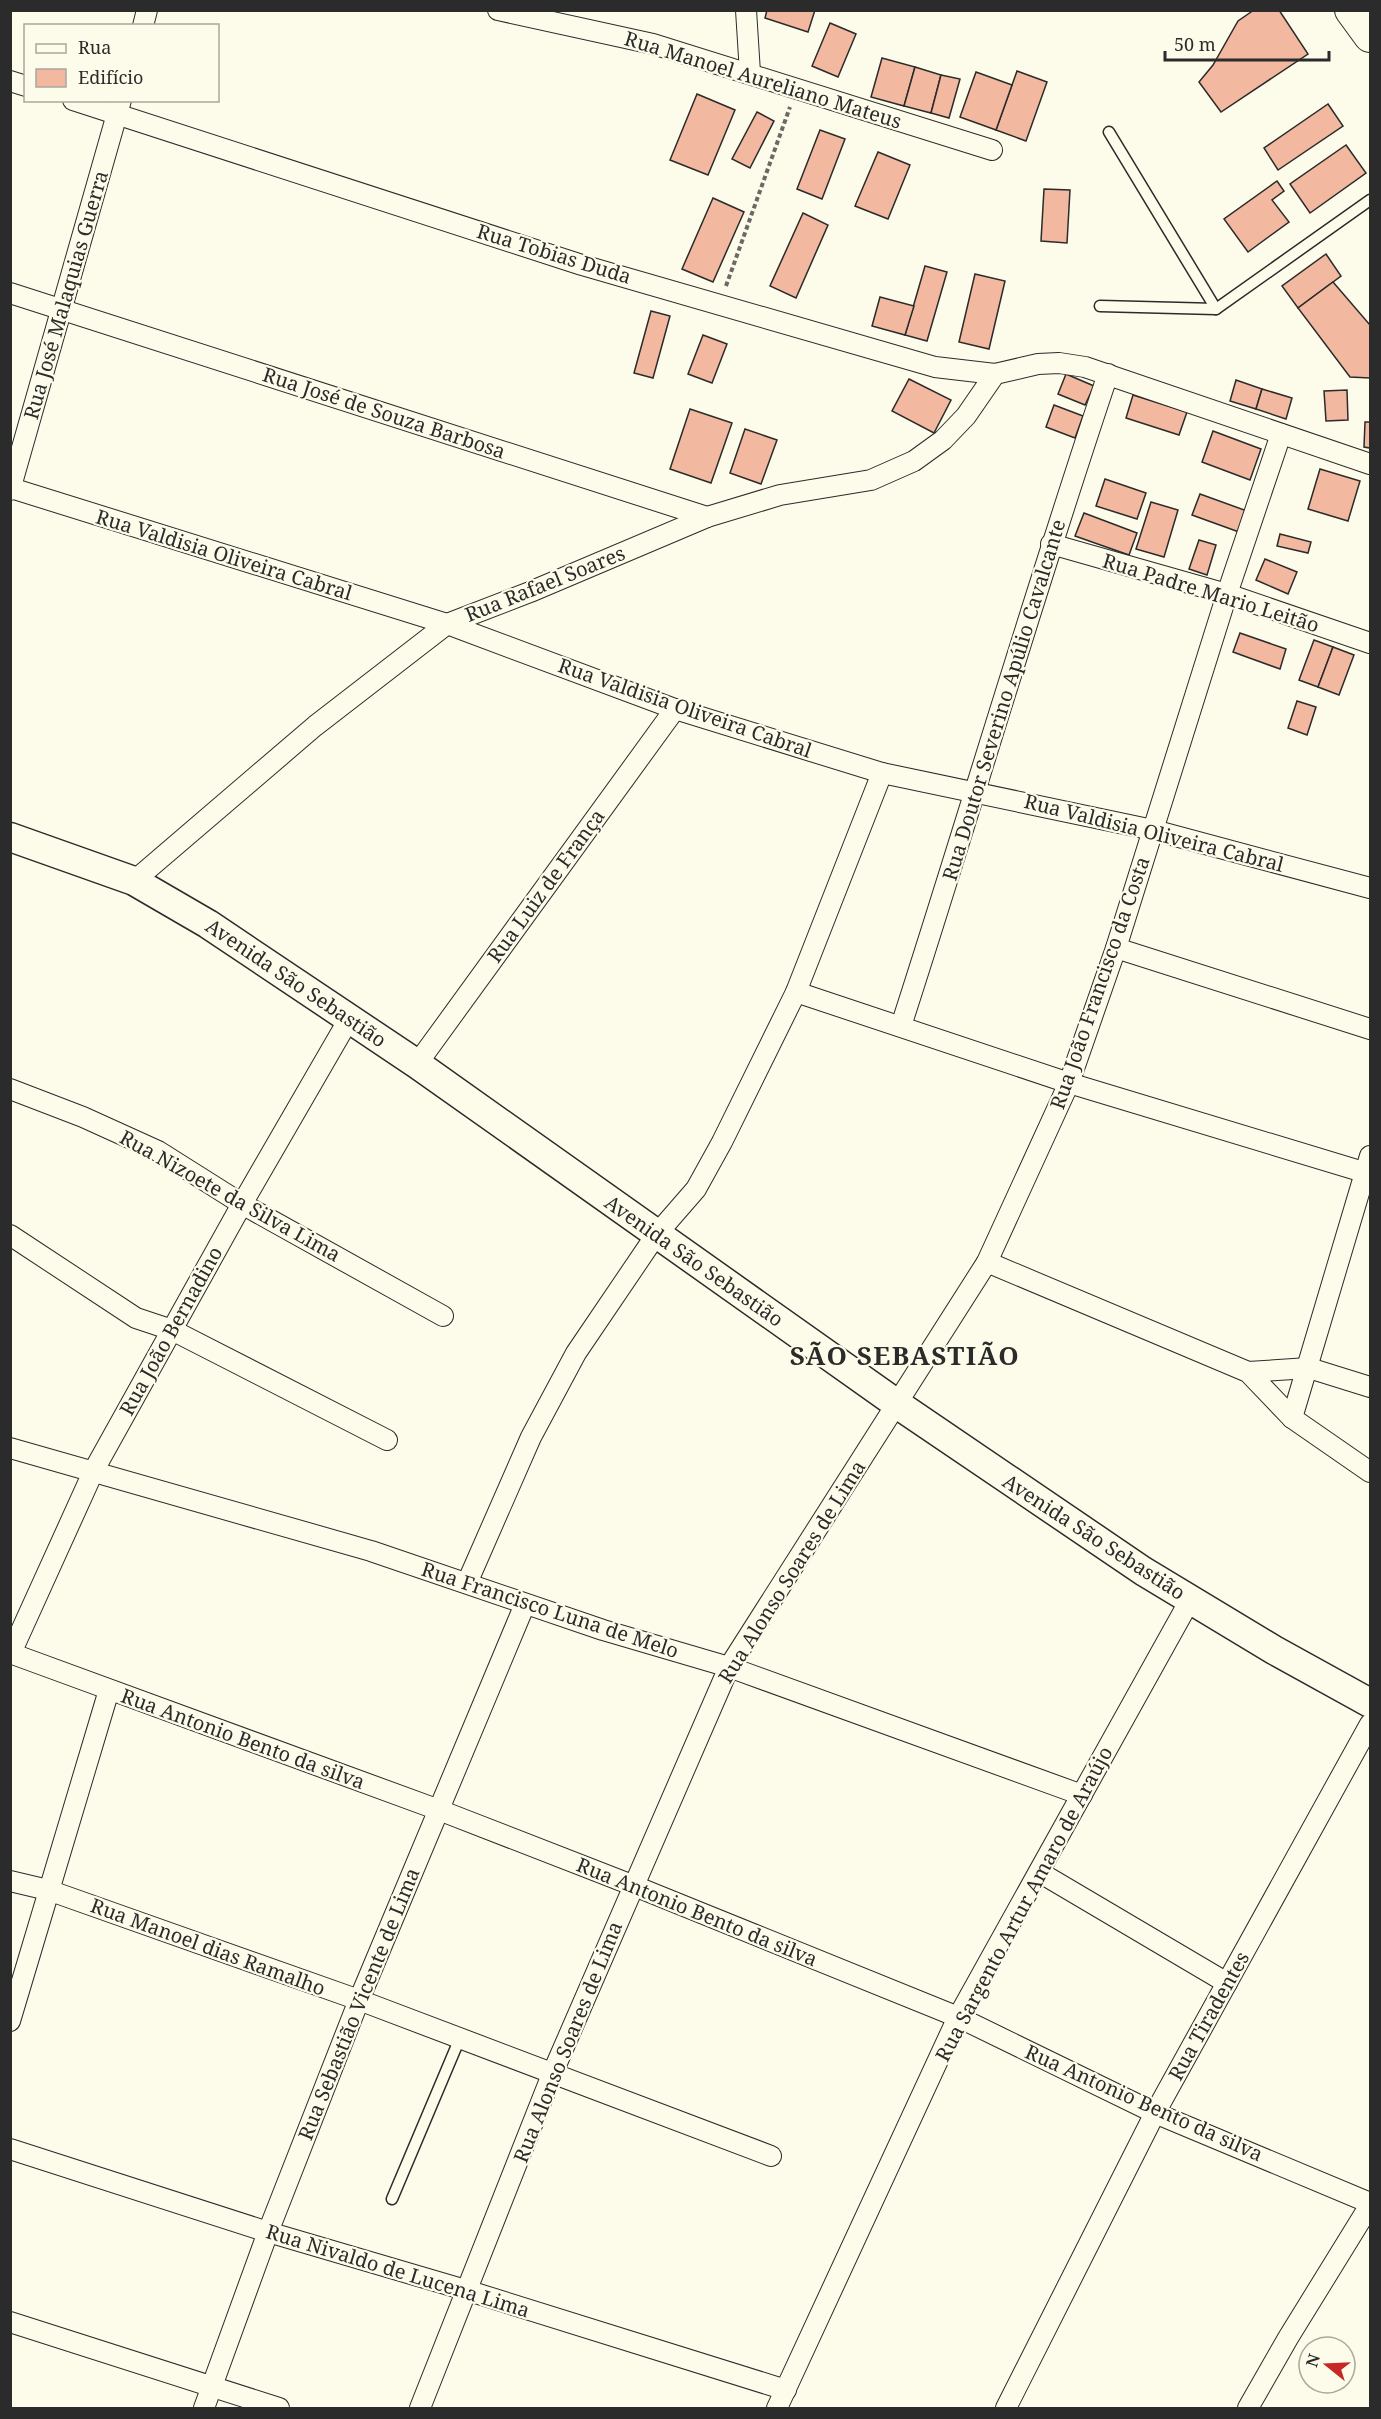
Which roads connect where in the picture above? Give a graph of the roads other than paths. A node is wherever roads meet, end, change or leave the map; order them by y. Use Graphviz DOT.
graph roads {
  1 [pos="498,10"];
  2 [pos="746,10"];
  3 [pos="1351,10"];
  4 [pos="1371,36"];
  5 [pos="750,73"];
  6 [pos="86,102"];
  7 [pos="119,107"];
  8 [pos="1109,132"];
  9 [pos="992,150"];
  10 [pos="1371,200"];
  11 [pos="10,293"];
  12 [pos="1100,306"];
  13 [pos="62,309"];
  14 [pos="1216,309"];
  15 [pos="995,374"];
  16 [pos="1108,374"];
  17 [pos="1281,434"];
  18 [pos="1371,464"];
  19 [pos="11,489"];
  20 [pos="707,517"];
  21 [pos="1051,544"];
  22 [pos="1227,594"];
  23 [pos="447,624"];
  24 [pos="1371,643"];
  25 [pos="675,709"];
  26 [pos="882,773"];
  27 [pos="977,791"];
  28 [pos="1153,830"];
  29 [pos="10,837"];
  30 [pos="134,881"];
  31 [pos="1371,888"];
  32 [pos="1116,948"];
  33 [pos="796,992"];
  34 [pos="349,1018"];
  35 [pos="901,1026"];
  36 [pos="1371,1029"];
  37 [pos="417,1064"];
  38 [pos="1069,1083"];
  39 [pos="10,1089"];
  40 [pos="1369,1167"];
  41 [pos="242,1204"];
  42 [pos="10,1235"];
  43 [pos="656,1235"];
  44 [pos="987,1262"];
  45 [pos="443,1316"];
  46 [pos="172,1330"];
  47 [pos="1309,1368"];
  48 [pos="1248,1372"];
  49 [pos="1371,1387"];
  50 [pos="897,1404"];
  51 [pos="1292,1418"];
  52 [pos="387,1440"];
  53 [pos="10,1448"];
  54 [pos="94,1470"];
  55 [pos="1371,1472"];
  56 [pos="467,1583"];
  57 [pos="1190,1600"];
  58 [pos="525,1604"];
  59 [pos="11,1653"];
  60 [pos="729,1667"];
  61 [pos="109,1690"];
  62 [pos="1371,1703"];
  63 [pos="1371,1724"];
  64 [pos="1082,1795"];
  65 [pos="439,1810"];
  66 [pos="1039,1872"];
  67 [pos="10,1881"];
  68 [pos="633,1885"];
  69 [pos="48,1890"];
  70 [pos="1227,1983"];
  71 [pos="359,2000"];
  72 [pos="958,2017"];
  73 [pos="10,2021"];
  74 [pos="460,2038"];
  75 [pos="553,2072"];
  76 [pos="1155,2113"];
  77 [pos="10,2150"];
  78 [pos="771,2156"];
  79 [pos="392,2199"];
  80 [pos="1371,2204"];
  81 [pos="268,2232"];
  82 [pos="469,2290"];
  83 [pos="10,2322"];
  84 [pos="212,2388"];
  85 [pos="786,2390"];
  86 [pos="204,2409"];
  87 [pos="279,2409"];
  88 [pos="420,2409"];
  89 [pos="777,2409"];
  90 [pos="1006,2409"];
  91 [pos="1248,2409"];
  1 -- 5 [label="street, Rua Manoel Aureliano Mateus"];
  2 -- 5 [label="street"];
  3 -- 4 [label="main road"];
  5 -- 9 [label="street, Rua Manoel Aureliano Mateus"];
  6 -- 7 [label="street, Rua Tobias Duda"];
  7 -- 13 [label="street, Rua José Malaquias Guerra"];
  7 -- 15 [label="street, Rua Tobias Duda"];
  8 -- 14 [label="lane"];
  10 -- 14 [label="lane"];
  11 -- 13 [label="street, Rua José de Souza Barbosa"];
  12 -- 14 [label="lane"];
  13 -- 19 [label="street, Rua José Malaquias Guerra"];
  13 -- 20 [label="street, Rua José de Souza Barbosa"];
  15 -- 16 [label="street, Rua Tobias Duda"];
  15 -- 20 [label="street, Rua Rafael Soares"];
  16 -- 17 [label="street, Rua Tobias Duda"];
  16 -- 21 [label="street, Rua Doutor Severino Apúlio Cavalcante"];
  17 -- 18 [label="street, Rua Tobias Duda"];
  17 -- 22 [label="street, Rua João Francisco da Costa"];
  19 -- 23 [label="street, Rua Valdisia Oliveira Cabral"];
  20 -- 23 [label="street, Rua Rafael Soares"];
  21 -- 22 [label="street, Rua Padre Mario Leitão"];
  21 -- 27 [label="street, Rua Doutor Severino Apúlio Cavalcante"];
  22 -- 24 [label="street, Rua Padre Mario Leitão"];
  22 -- 28 [label="street, Rua João Francisco da Costa"];
  23 -- 25 [label="street, Rua Valdisia Oliveira Cabral"];
  23 -- 30 [label="street, Rua Rafael Soares"];
  25 -- 26 [label="street, Rua Valdisia Oliveira Cabral"];
  25 -- 37 [label="street, Rua Luiz de França"];
  26 -- 27 [label="street, Rua Valdisia Oliveira Cabral"];
  26 -- 33 [label="street"];
  27 -- 28 [label="street, Rua Valdisia Oliveira Cabral"];
  27 -- 35 [label="street, Rua Doutor Severino Apúlio Cavalcante"];
  28 -- 31 [label="street, Rua Valdisia Oliveira Cabral"];
  28 -- 32 [label="street, Rua João Francisco da Costa"];
  29 -- 30 [label="main road, Avenida São Sebastião"];
  30 -- 34 [label="main road, Avenida São Sebastião"];
  32 -- 36 [label="street"];
  32 -- 38 [label="street, Rua João Francisco da Costa"];
  33 -- 35 [label="street"];
  33 -- 43 [label="street"];
  34 -- 37 [label="main road, Avenida São Sebastião"];
  34 -- 41 [label="street, Rua João Bernadino"];
  35 -- 38 [label="street"];
  37 -- 43 [label="main road, Avenida São Sebastião"];
  38 -- 40 [label="street"];
  38 -- 44 [label="street, Rua João Francisco da Costa"];
  39 -- 41 [label="street, Rua Nizoete da Silva Lima"];
  40 -- 47 [label="street"];
  41 -- 45 [label="street, Rua Nizoete da Silva Lima"];
  41 -- 46 [label="street, Rua João Bernadino"];
  42 -- 46 [label="street"];
  43 -- 50 [label="main road, Avenida São Sebastião"];
  43 -- 56 [label="street"];
  44 -- 48 [label="street"];
  44 -- 50 [label="street, Rua João Francisco da Costa"];
  46 -- 52 [label="street"];
  46 -- 54 [label="street, Rua João Bernadino"];
  47 -- 48 [label="street"];
  47 -- 49 [label="street"];
  47 -- 51 [label="street"];
  48 -- 51 [label="street"];
  50 -- 57 [label="main road, Avenida São Sebastião"];
  50 -- 60 [label="street, Rua Alonso Soares de Lima"];
  51 -- 55 [label="street"];
  53 -- 54 [label="street, Rua Francisco Luna de Melo"];
  54 -- 56 [label="street, Rua Francisco Luna de Melo"];
  54 -- 59 [label="street, Rua João Bernadino"];
  56 -- 58 [label="street, Rua Francisco Luna de Melo"];
  57 -- 62 [label="main road, Avenida São Sebastião"];
  57 -- 64 [label="street, Rua Sargento Artur Amaro de Araújo"];
  58 -- 60 [label="street, Rua Francisco Luna de Melo"];
  58 -- 65 [label="street, Rua Sebastião Vicente de Lima"];
  59 -- 61 [label="street, Rua Antonio Bento da silva"];
  60 -- 64 [label="street, Rua Francisco Luna de Melo"];
  60 -- 68 [label="street, Rua Alonso Soares de Lima"];
  61 -- 65 [label="street, Rua Antonio Bento da silva"];
  61 -- 69 [label="street"];
  63 -- 70 [label="street, Rua Tiradentes"];
  64 -- 66 [label="street, Rua Sargento Artur Amaro de Araújo"];
  65 -- 68 [label="street, Rua Antonio Bento da silva"];
  65 -- 71 [label="street, Rua Sebastião Vicente de Lima"];
  66 -- 70 [label="street"];
  66 -- 72 [label="street, Rua Sargento Artur Amaro de Araújo"];
  67 -- 69 [label="street, Rua Manoel dias Ramalho"];
  68 -- 72 [label="street, Rua Antonio Bento da silva"];
  68 -- 75 [label="street, Rua Alonso Soares de Lima"];
  69 -- 71 [label="street, Rua Manoel dias Ramalho"];
  69 -- 73 [label="street"];
  70 -- 76 [label="street, Rua Tiradentes"];
  71 -- 74 [label="street, Rua Manoel dias Ramalho"];
  71 -- 81 [label="street, Rua Sebastião Vicente de Lima"];
  72 -- 76 [label="street, Rua Antonio Bento da silva"];
  72 -- 85 [label="street, Rua Sargento Artur Amaro de Araújo"];
  74 -- 75 [label="street, Rua Manoel dias Ramalho"];
  74 -- 79 [label="lane"];
  75 -- 78 [label="street, Rua Manoel dias Ramalho"];
  75 -- 82 [label="street, Rua Alonso Soares de Lima"];
  76 -- 80 [label="street, Rua Antonio Bento da silva"];
  76 -- 90 [label="street, Rua Tiradentes"];
  77 -- 81 [label="street, Rua Nivaldo de Lucena Lima"];
  80 -- 91 [label="street"];
  81 -- 82 [label="street, Rua Nivaldo de Lucena Lima"];
  81 -- 84 [label="street, Rua Sebastião Vicente de Lima"];
  82 -- 85 [label="street, Rua Nivaldo de Lucena Lima"];
  82 -- 88 [label="street, Rua Alonso Soares de Lima"];
  83 -- 84 [label="street"];
  84 -- 86 [label="street, Rua Sebastião Vicente de Lima"];
  84 -- 87 [label="street"];
  85 -- 89 [label="street, Rua Sargento Artur Amaro de Araújo"];
}
